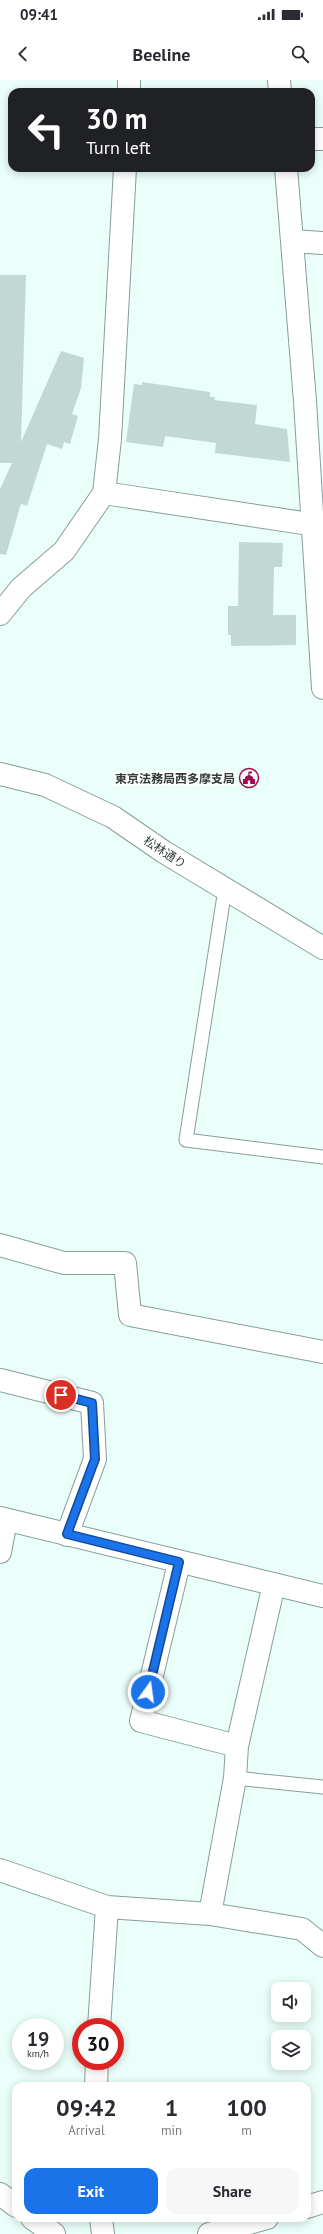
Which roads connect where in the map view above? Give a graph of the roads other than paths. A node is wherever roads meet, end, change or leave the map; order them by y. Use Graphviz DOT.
graph roads {
  1 [pos="125,172"];
  2 [pos="286,172"];
  3 [pos="292,241"];
  4 [pos="323,243"];
  5 [pos="314,402"];
  6 [pos="104,492"];
  7 [pos="318,525"];
  8 [pos="0,614"];
  9 [pos="323,688"];
  10 [pos="0,774"];
  11 [pos="225,889"];
  12 [pos="323,948"];
  13 [pos="323,1157"];
  14 [pos="0,1245"];
  15 [pos="323,1352"];
  16 [pos="0,1380"];
  17 [pos="3,1519"];
  18 [pos="67,1534"];
  19 [pos="0,1552"];
  20 [pos="179,1562"];
  21 [pos="274,1584"];
  22 [pos="323,1596"];
  23 [pos="237,1746"];
  24 [pos="235,1778"];
  25 [pos="323,1787"];
  26 [pos="0,1870"];
  27 [pos="107,1907"];
  28 [pos="210,1914"];
  29 [pos="323,1946"];
  30 [pos="101,2018"];
  31 [pos="97,2070"];
  32 [pos="96,2082"];
  33 [pos="0,2194"];
  34 [pos="323,2202"];
  35 [pos="12,2203"];
  36 [pos="311,2206"];
  37 [pos="38,2222"];
  38 [pos="102,2222"];
  39 [pos="252,2222"];
  40 [pos="54,2234"];
  41 [pos="103,2234"];
  42 [pos="209,2234"];
  1 -- 6 [label="street"];
  2 -- 3 [label="street"];
  3 -- 4 [label="street"];
  3 -- 5 [label="street"];
  5 -- 7 [label="street"];
  6 -- 7 [label="street"];
  6 -- 8 [label="street"];
  7 -- 9 [label="street"];
  10 -- 11 [label="street, 松林通り"];
  11 -- 12 [label="street, 松林通り"];
  11 -- 13 [label="lane"];
  14 -- 15 [label="street"];
  16 -- 18 [label="street"];
  17 -- 18 [label="street"];
  17 -- 19 [label="street"];
  18 -- 20 [label="street"];
  20 -- 21 [label="street"];
  20 -- 23 [label="street"];
  21 -- 22 [label="street"];
  21 -- 23 [label="street"];
  23 -- 24 [label="street"];
  24 -- 25 [label="lane"];
  24 -- 28 [label="street"];
  26 -- 27 [label="street"];
  27 -- 28 [label="street"];
  27 -- 30 [label="street"];
  28 -- 29 [label="street"];
  31 -- 32 [label="street"];
  33 -- 35 [label="street"];
  34 -- 36 [label="street"];
  37 -- 40 [label="street"];
  38 -- 41 [label="street"];
  39 -- 42 [label="street"];
}
